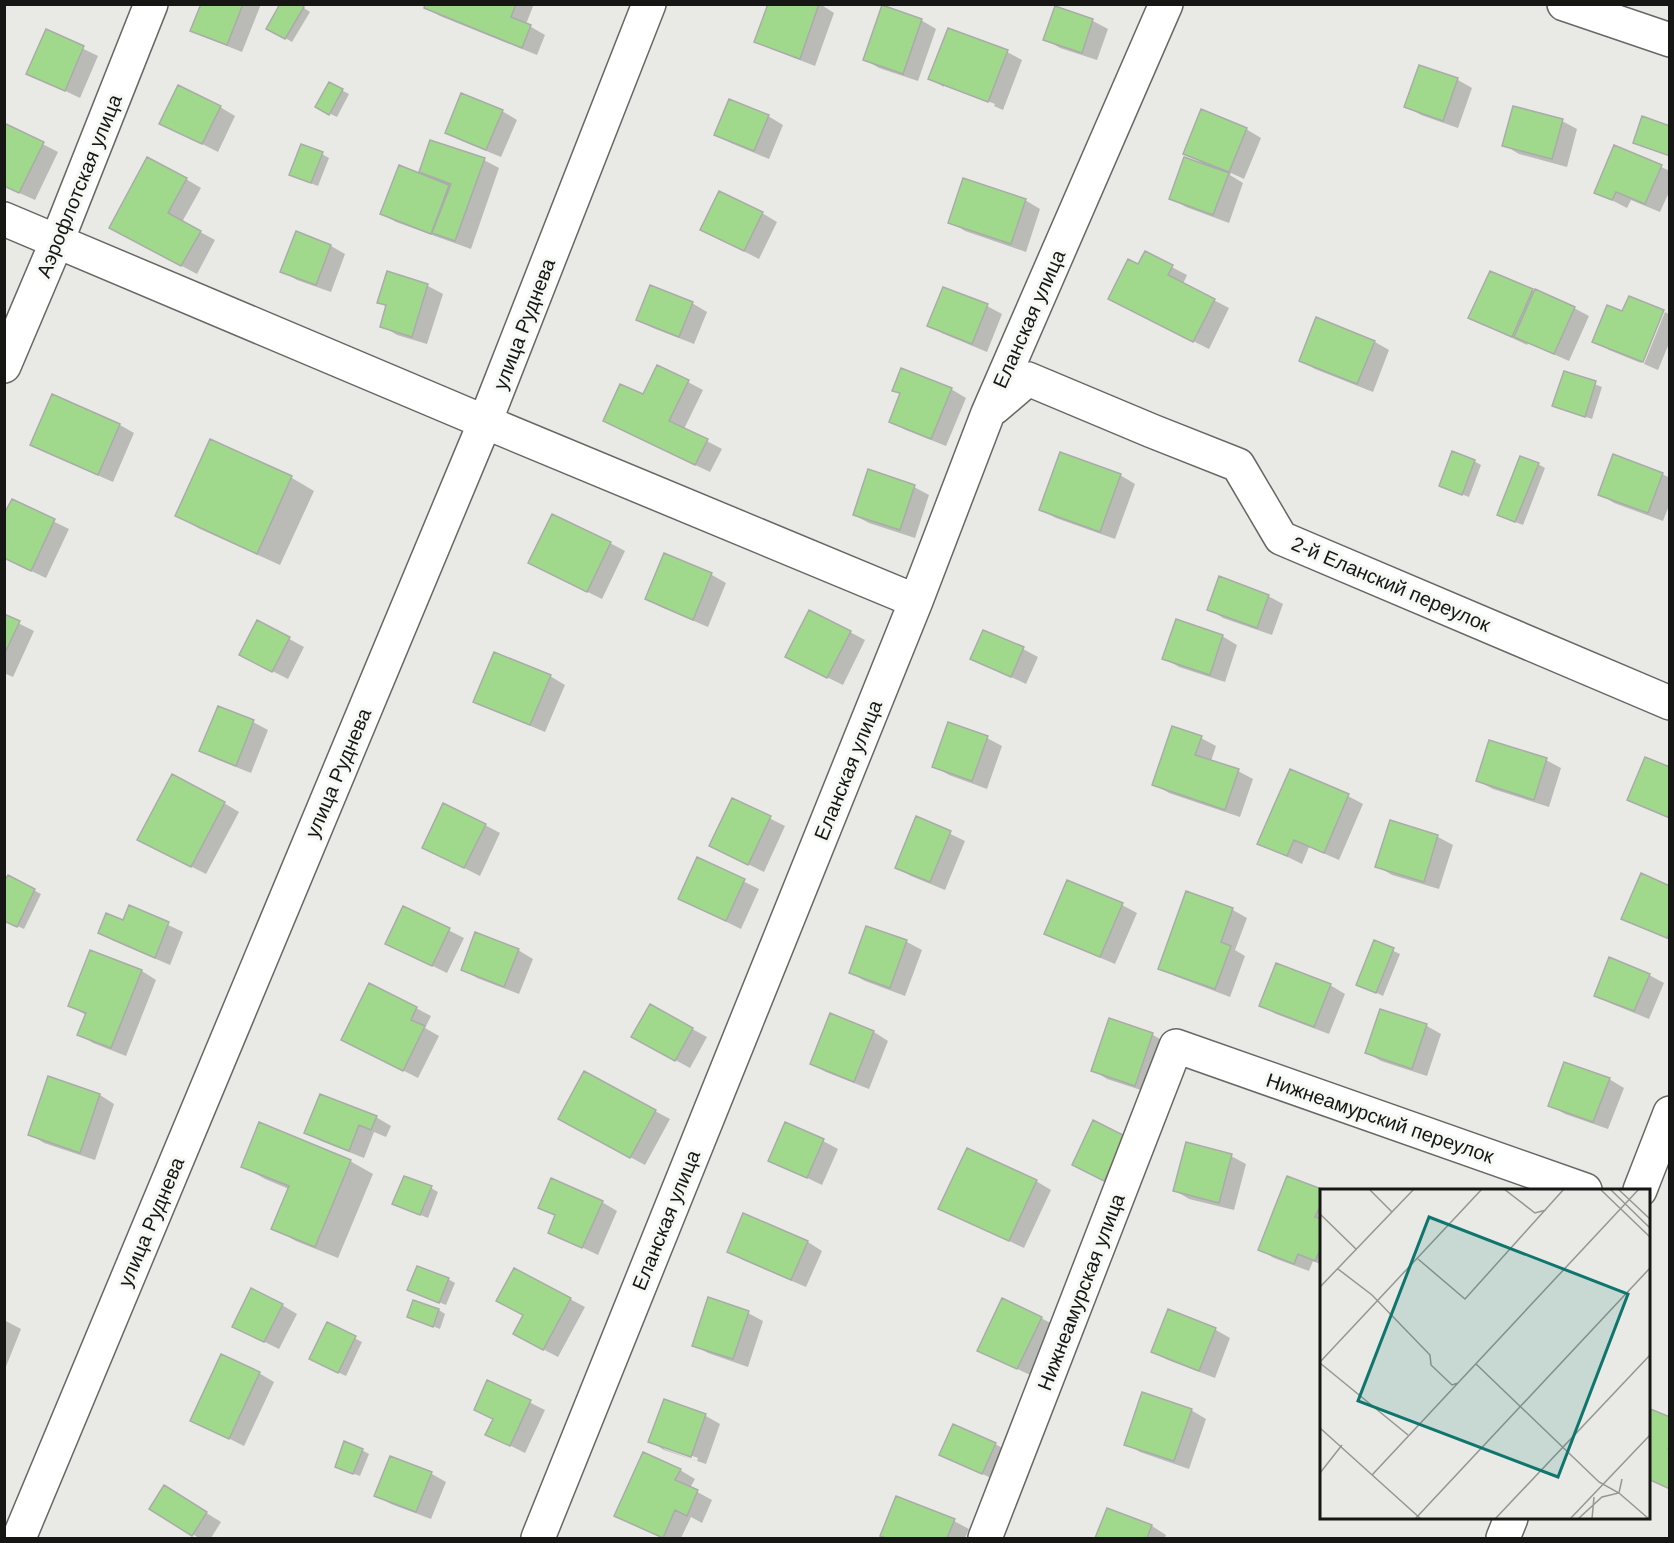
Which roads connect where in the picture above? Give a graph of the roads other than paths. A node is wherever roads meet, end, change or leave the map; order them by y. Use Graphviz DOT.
graph roads {
  1 [pos="151,4"];
  2 [pos="649,4"];
  3 [pos="1166,4"];
  4 [pos="1564,4"];
  5 [pos="1670,40"];
  6 [pos="4,219"];
  7 [pos="57,241"];
  8 [pos="4,366"];
  9 [pos="988,413"];
  10 [pos="485,422"];
  11 [pos="916,601"];
  12 [pos="1670,703"];
  13 [pos="1176,1046"];
  14 [pos="1670,1113"];
  15 [pos="1579,1189"];
  16 [pos="1641,1189"];
  17 [pos="1511,1519"];
  18 [pos="19,1539"];
  19 [pos="538,1539"];
  20 [pos="985,1539"];
  21 [pos="1503,1539"];
  1 -- 7 [label="street, Аэрофлотская улица"];
  2 -- 10 [label="street, улица Руднева"];
  3 -- 9 [label="street, Еланская улица"];
  4 -- 5 [label="street"];
  6 -- 7 [label="street"];
  7 -- 8 [label="street, Аэрофлотская улица"];
  7 -- 10 [label="street"];
  9 -- 11 [label="street, Еланская улица"];
  9 -- 12 [label="street, 2-й Еланский переулок"];
  10 -- 11 [label="street"];
  10 -- 18 [label="street, улица Руднева"];
  11 -- 19 [label="street, Еланская улица"];
  13 -- 15 [label="street, Нижнеамурский переулок"];
  13 -- 20 [label="street, Нижнеамурская улица"];
  14 -- 16 [label="street"];
  17 -- 21 [label="street"];
}
